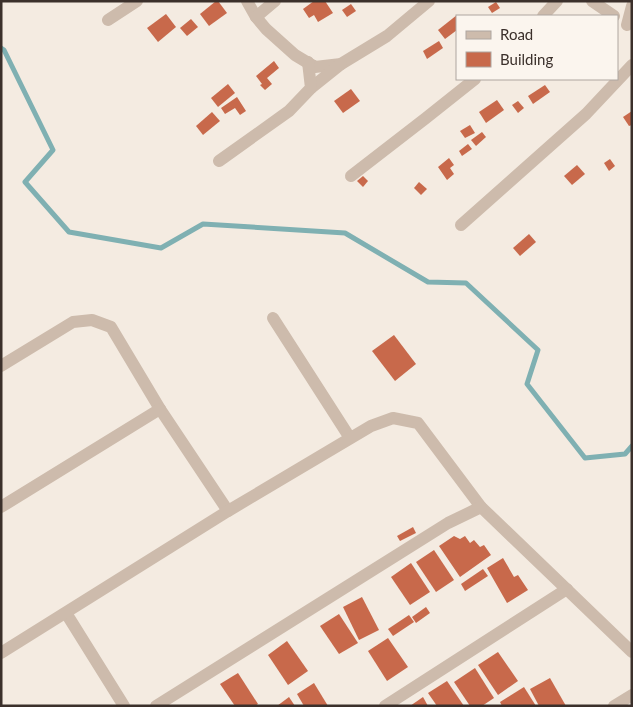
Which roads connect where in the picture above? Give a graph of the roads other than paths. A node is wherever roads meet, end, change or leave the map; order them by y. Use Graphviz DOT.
graph roads {
  1 [pos="137,1"];
  2 [pos="247,1"];
  3 [pos="275,1"];
  4 [pos="429,1"];
  5 [pos="557,1"];
  6 [pos="592,1"];
  7 [pos="632,6"];
  8 [pos="544,15"];
  9 [pos="612,15"];
  10 [pos="256,16"];
  11 [pos="108,20"];
  12 [pos="622,22"];
  13 [pos="308,62"];
  14 [pos="341,64"];
  15 [pos="632,65"];
  16 [pos="474,80"];
  17 [pos="618,80"];
  18 [pos="618,80"];
  19 [pos="311,88"];
  20 [pos="219,161"];
  21 [pos="351,176"];
  22 [pos="461,226"];
  23 [pos="273,318"];
  24 [pos="1,366"];
  25 [pos="160,408"];
  26 [pos="350,438"];
  27 [pos="1,507"];
  28 [pos="481,507"];
  29 [pos="228,511"];
  30 [pos="567,590"];
  31 [pos="66,613"];
  32 [pos="632,652"];
  33 [pos="1,653"];
  34 [pos="632,695"];
  35 [pos="124,706"];
  36 [pos="156,706"];
  37 [pos="385,706"];
  38 [pos="614,706"];
  1 -- 11 [label="street"];
  2 -- 10 [label="street"];
  3 -- 10 [label="street"];
  4 -- 14 [label="street"];
  5 -- 8 [label="street"];
  6 -- 9 [label="street"];
  7 -- 12 [label="street"];
  10 -- 13 [label="street"];
  13 -- 14 [label="street"];
  13 -- 19 [label="street"];
  14 -- 19 [label="street"];
  15 -- 17 [label="street"];
  16 -- 21 [label="street"];
  18 -- 22 [label="street"];
  19 -- 20 [label="street"];
  23 -- 26 [label="street"];
  24 -- 25 [label="street"];
  25 -- 27 [label="street"];
  25 -- 29 [label="street"];
  26 -- 28 [label="street"];
  26 -- 29 [label="street"];
  28 -- 30 [label="street"];
  28 -- 36 [label="street"];
  29 -- 31 [label="street"];
  30 -- 32 [label="street"];
  30 -- 37 [label="street"];
  31 -- 33 [label="street"];
  31 -- 35 [label="street"];
  34 -- 38 [label="street"];
}
